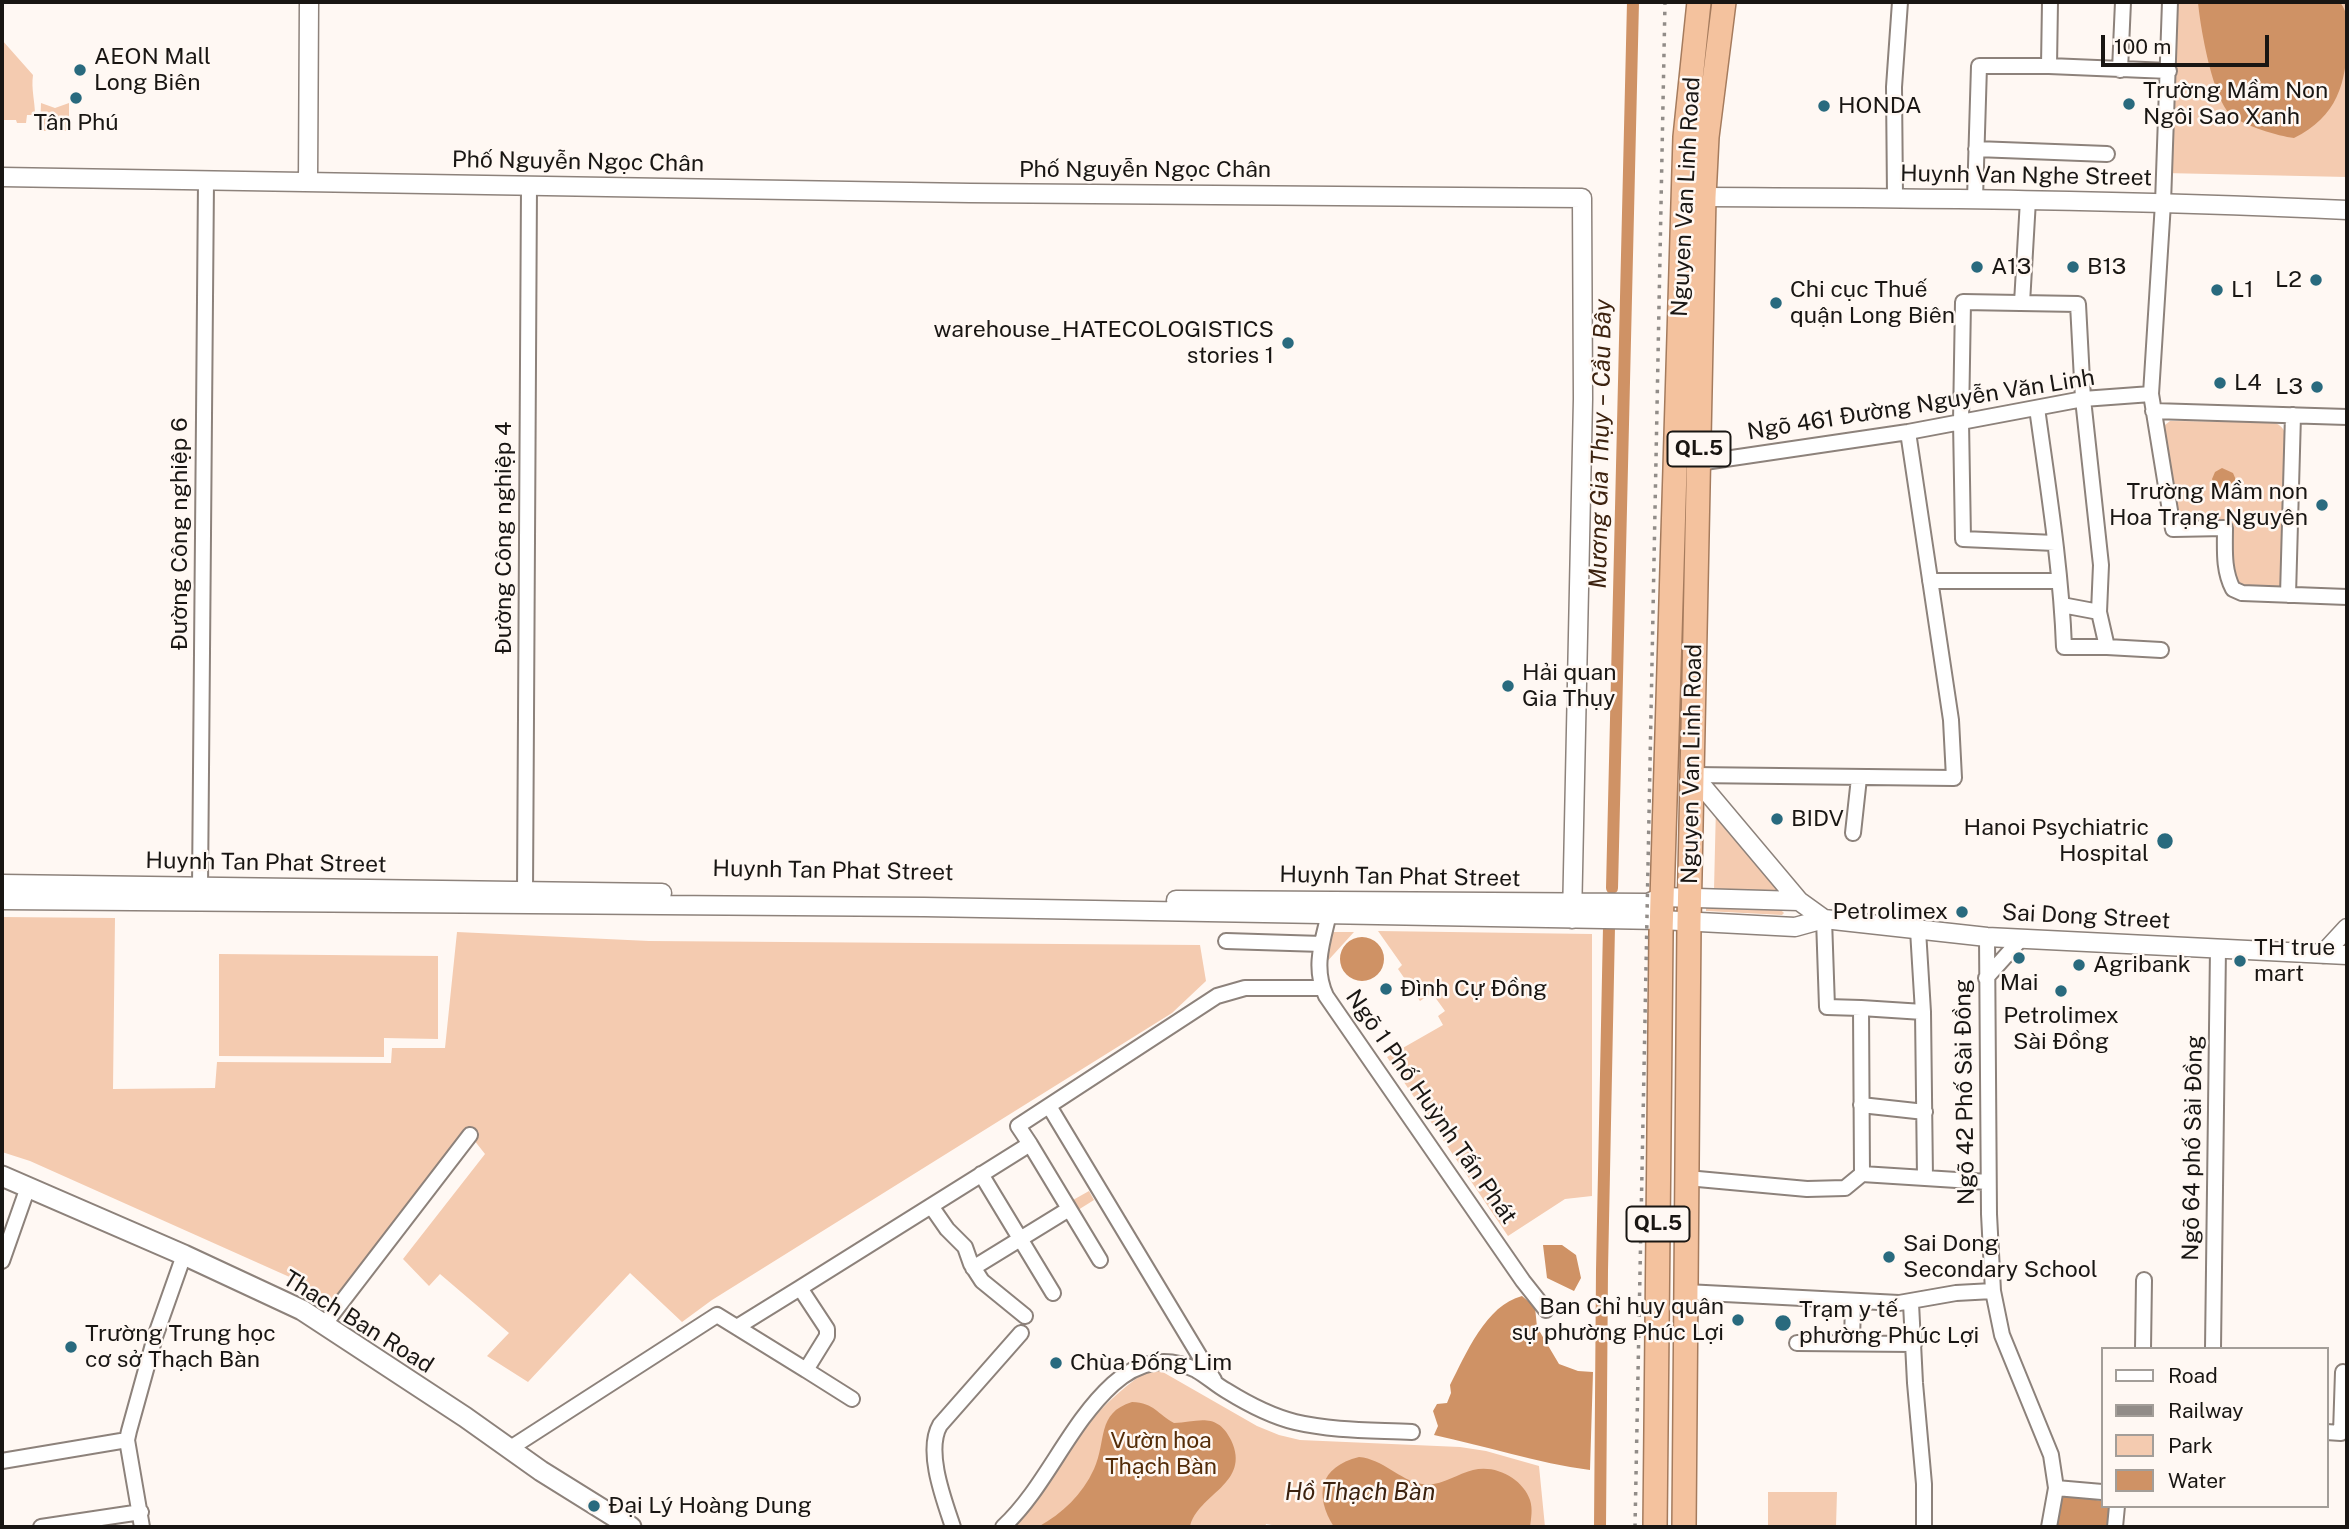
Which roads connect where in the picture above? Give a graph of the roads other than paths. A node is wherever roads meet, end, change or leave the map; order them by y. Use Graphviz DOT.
graph roads {
  1 [pos="309,2"];
  2 [pos="1682,2"];
  3 [pos="1699,2"];
  4 [pos="1724,2"];
  5 [pos="1900,2"];
  6 [pos="2050,2"];
  7 [pos="2123,2"];
  8 [pos="2170,2"];
  9 [pos="2049,66"];
  10 [pos="2120,70"];
  11 [pos="2169,71"];
  12 [pos="1685,137"];
  13 [pos="1976,149"];
  14 [pos="2107,154"];
  15 [pos="2,177"];
  16 [pos="206,181"];
  17 [pos="308,182"];
  18 [pos="529,186"];
  19 [pos="1704,197"];
  20 [pos="1895,197"];
  21 [pos="1975,199"];
  22 [pos="2028,200"];
  23 [pos="2163,203"];
  24 [pos="2347,210"];
  25 [pos="2021,303"];
  26 [pos="2151,394"];
  27 [pos="2083,400"];
  28 [pos="2037,408"];
  29 [pos="2153,411"];
  30 [pos="2292,415"];
  31 [pos="2347,416"];
  32 [pos="1961,422"];
  33 [pos="1908,432"];
  34 [pos="1698,463"];
  35 [pos="2055,543"];
  36 [pos="1930,581"];
  37 [pos="2059,581"];
  38 [pos="2288,595"];
  39 [pos="2347,597"];
  40 [pos="2062,605"];
  41 [pos="2099,612"];
  42 [pos="2107,647"];
  43 [pos="2161,650"];
  44 [pos="1669,693"];
  45 [pos="1693,695"];
  46 [pos="1693,775"];
  47 [pos="1859,778"];
  48 [pos="1853,833"];
  49 [pos="2,884"];
  50 [pos="200,894"];
  51 [pos="525,898"];
  52 [pos="1689,898"];
  53 [pos="2,900"];
  54 [pos="1799,901"];
  55 [pos="1135,905"];
  56 [pos="1662,909"];
  57 [pos="1572,911"];
  58 [pos="1329,914"];
  59 [pos="1824,919"];
  60 [pos="1689,922"];
  61 [pos="2347,928"];
  62 [pos="1918,930"];
  63 [pos="1987,937"];
  64 [pos="2021,939"];
  65 [pos="1226,941"];
  66 [pos="1322,944"];
  67 [pos="2218,948"];
  68 [pos="2323,954"];
  69 [pos="2347,955"];
  70 [pos="1986,978"];
  71 [pos="1322,988"];
  72 [pos="1861,1007"];
  73 [pos="1923,1012"];
  74 [pos="1861,1105"];
  75 [pos="1049,1106"];
  76 [pos="1925,1112"];
  77 [pos="470,1135"];
  78 [pos="1030,1144"];
  79 [pos="981,1174"];
  80 [pos="1862,1174"];
  81 [pos="2,1176"];
  82 [pos="1687,1178"];
  83 [pos="1925,1178"];
  84 [pos="1988,1182"];
  85 [pos="29,1187"];
  86 [pos="931,1206"];
  87 [pos="1069,1209"];
  88 [pos="1020,1239"];
  89 [pos="184,1255"];
  90 [pos="1100,1260"];
  91 [pos="2,1261"];
  92 [pos="972,1268"];
  93 [pos="2144,1280"];
  94 [pos="800,1288"];
  95 [pos="1993,1291"];
  96 [pos="1686,1292"];
  97 [pos="1053,1293"];
  98 [pos="1853,1301"];
  99 [pos="1911,1303"];
  100 [pos="1546,1310"];
  101 [pos="1025,1316"];
  102 [pos="324,1325"];
  103 [pos="737,1328"];
  104 [pos="1021,1333"];
  105 [pos="1797,1343"];
  106 [pos="1852,1343"];
  107 [pos="1914,1344"];
  108 [pos="2143,1347"];
  109 [pos="2213,1347"];
  110 [pos="806,1370"];
  111 [pos="2345,1372"];
  112 [pos="1216,1385"];
  113 [pos="852,1399"];
  114 [pos="1412,1432"];
  115 [pos="2328,1432"];
  116 [pos="127,1440"];
  117 [pos="509,1449"];
  118 [pos="2,1461"];
  119 [pos="2056,1488"];
  120 [pos="2100,1492"];
  121 [pos="2117,1508"];
  122 [pos="142,1520"];
  123 [pos="80,1524"];
  124 [pos="41,1527"];
  125 [pos="631,1527"];
  126 [pos="953,1527"];
  127 [pos="1003,1527"];
  128 [pos="1655,1527"];
  129 [pos="1685,1527"];
  130 [pos="1924,1527"];
  131 [pos="2049,1527"];
  132 [pos="2115,1527"];
  1 -- 17 [label="street"];
  2 -- 12 [label="highway"];
  3 -- 12 [label="highway, Nguyen Van Linh Road / QL.5"];
  4 -- 19 [label="highway, Nguyen Van Linh Road / QL.5"];
  5 -- 20 [label="street"];
  6 -- 9 [label="street"];
  7 -- 10 [label="street"];
  8 -- 11 [label="street"];
  9 -- 10 [label="street"];
  9 -- 13 [label="street"];
  10 -- 11 [label="street"];
  11 -- 23 [label="street"];
  12 -- 44 [label="highway, Nguyen Van Linh Road / QL.5"];
  13 -- 14 [label="street"];
  13 -- 21 [label="street"];
  15 -- 16 [label="street, Phố Nguyễn Ngọc Chân"];
  16 -- 17 [label="street, Phố Nguyễn Ngọc Chân"];
  16 -- 50 [label="street, Đường Công nghiệp 6"];
  17 -- 18 [label="street, Phố Nguyễn Ngọc Chân"];
  18 -- 51 [label="street, Đường Công nghiệp 4"];
  18 -- 57 [label="street, Phố Nguyễn Ngọc Chân"];
  19 -- 20 [label="street, Huynh Van Nghe Street"];
  19 -- 34 [label="highway, Nguyen Van Linh Road / QL.5"];
  20 -- 21 [label="street, Huynh Van Nghe Street"];
  21 -- 22 [label="street, Huynh Van Nghe Street"];
  22 -- 23 [label="street, Huynh Van Nghe Street"];
  22 -- 25 [label="street"];
  23 -- 24 [label="street, Huynh Van Nghe Street"];
  23 -- 26 [label="street"];
  25 -- 27 [label="street"];
  25 -- 32 [label="street"];
  26 -- 27 [label="street, Ngõ 461 Đường Nguyễn Văn Linh"];
  26 -- 29 [label="street"];
  27 -- 28 [label="street, Ngõ 461 Đường Nguyễn Văn Linh"];
  27 -- 41 [label="street"];
  28 -- 32 [label="street, Ngõ 461 Đường Nguyễn Văn Linh"];
  28 -- 35 [label="street"];
  29 -- 30 [label="street"];
  29 -- 38 [label="street"];
  30 -- 31 [label="street"];
  30 -- 38 [label="street"];
  32 -- 33 [label="street, Ngõ 461 Đường Nguyễn Văn Linh"];
  32 -- 35 [label="street"];
  33 -- 34 [label="street, Ngõ 461 Đường Nguyễn Văn Linh"];
  33 -- 36 [label="street"];
  34 -- 45 [label="highway, Nguyen Van Linh Road / QL.5"];
  35 -- 37 [label="street"];
  36 -- 37 [label="street"];
  36 -- 47 [label="street"];
  37 -- 40 [label="street"];
  38 -- 39 [label="street"];
  40 -- 41 [label="street"];
  40 -- 42 [label="street"];
  41 -- 42 [label="street"];
  42 -- 43 [label="street"];
  44 -- 45 [label="highway"];
  44 -- 56 [label="highway, Nguyen Van Linh Road / QL.5"];
  45 -- 46 [label="highway, Nguyen Van Linh Road / QL.5"];
  46 -- 47 [label="street"];
  46 -- 52 [label="highway, Nguyen Van Linh Road / QL.5"];
  46 -- 54 [label="street, Sai Dong Street"];
  47 -- 48 [label="street"];
  49 -- 50 [label="street, Huynh Tan Phat Street"];
  50 -- 51 [label="street, Huynh Tan Phat Street"];
  50 -- 53 [label="street, Huynh Tan Phat Street"];
  51 -- 55 [label="street, Huynh Tan Phat Street"];
  52 -- 54 [label="street"];
  52 -- 56 [label="street"];
  52 -- 60 [label="highway, Nguyen Van Linh Road / QL.5"];
  54 -- 59 [label="street, Sai Dong Street"];
  55 -- 57 [label="street, Huynh Tan Phat Street"];
  55 -- 58 [label="street, Huynh Tan Phat Street"];
  56 -- 57 [label="street, Huynh Tan Phat Street"];
  56 -- 60 [label="street, Sai Dong Street"];
  56 -- 128 [label="highway, Nguyen Van Linh Road / QL.5"];
  57 -- 58 [label="street, Huynh Tan Phat Street"];
  58 -- 66 [label="street, Ngõ 1 Phố Huỳnh Tấn Phát"];
  59 -- 60 [label="street, Sai Dong Street"];
  59 -- 62 [label="street, Sai Dong Street"];
  59 -- 72 [label="street"];
  60 -- 82 [label="highway, Nguyen Van Linh Road / QL.5"];
  61 -- 68 [label="street"];
  62 -- 63 [label="street, Sai Dong Street"];
  62 -- 73 [label="street"];
  63 -- 64 [label="street, Sai Dong Street"];
  63 -- 70 [label="street, Ngõ 42 Phố Sài Đồng"];
  64 -- 67 [label="street, Sai Dong Street"];
  64 -- 70 [label="street, Ngõ 42 Phố Sài Đồng"];
  65 -- 66 [label="street"];
  66 -- 71 [label="street, Ngõ 1 Phố Huỳnh Tấn Phát"];
  67 -- 68 [label="street, Sai Dong Street"];
  67 -- 109 [label="street, Ngõ 64 phố Sài Đồng"];
  68 -- 69 [label="street, Sai Dong Street"];
  70 -- 84 [label="street, Ngõ 42 Phố Sài Đồng"];
  71 -- 75 [label="street"];
  71 -- 100 [label="street, Ngõ 1 Phố Huỳnh Tấn Phát"];
  72 -- 73 [label="street"];
  72 -- 74 [label="street"];
  73 -- 76 [label="street"];
  74 -- 76 [label="street"];
  74 -- 80 [label="street"];
  75 -- 78 [label="street"];
  75 -- 112 [label="street"];
  76 -- 83 [label="street"];
  77 -- 102 [label="street"];
  78 -- 79 [label="street"];
  78 -- 87 [label="street"];
  79 -- 86 [label="street"];
  79 -- 88 [label="street"];
  80 -- 82 [label="street"];
  80 -- 83 [label="street"];
  81 -- 85 [label="main road, Thach Ban Road"];
  82 -- 96 [label="highway, Nguyen Van Linh Road / QL.5"];
  83 -- 84 [label="street"];
  84 -- 95 [label="street, Ngõ 42 Phố Sài Đồng"];
  85 -- 89 [label="main road, Thach Ban Road"];
  85 -- 91 [label="street"];
  86 -- 92 [label="street"];
  86 -- 94 [label="street"];
  87 -- 88 [label="street"];
  87 -- 90 [label="street"];
  88 -- 92 [label="street"];
  88 -- 97 [label="street"];
  89 -- 102 [label="main road, Thach Ban Road"];
  89 -- 116 [label="street"];
  92 -- 101 [label="street"];
  93 -- 108 [label="street"];
  94 -- 103 [label="street"];
  94 -- 110 [label="street"];
  95 -- 99 [label="street"];
  95 -- 119 [label="street, Ngõ 42 Phố Sài Đồng"];
  96 -- 98 [label="street"];
  96 -- 129 [label="highway, Nguyen Van Linh Road / QL.5"];
  98 -- 99 [label="street"];
  98 -- 106 [label="street"];
  99 -- 107 [label="street"];
  102 -- 117 [label="main road, Thach Ban Road"];
  103 -- 110 [label="street"];
  103 -- 117 [label="street"];
  104 -- 126 [label="street"];
  105 -- 106 [label="street"];
  106 -- 107 [label="street"];
  107 -- 130 [label="street"];
  110 -- 113 [label="street"];
  111 -- 115 [label="street"];
  112 -- 114 [label="street"];
  112 -- 127 [label="street"];
  116 -- 118 [label="street"];
  116 -- 122 [label="street"];
  117 -- 125 [label="main road, Thach Ban Road"];
  119 -- 120 [label="street"];
  119 -- 131 [label="street, Ngõ 42 Phố Sài Đồng"];
  121 -- 132 [label="street"];
  122 -- 123 [label="street"];
  123 -- 124 [label="street"];
}
